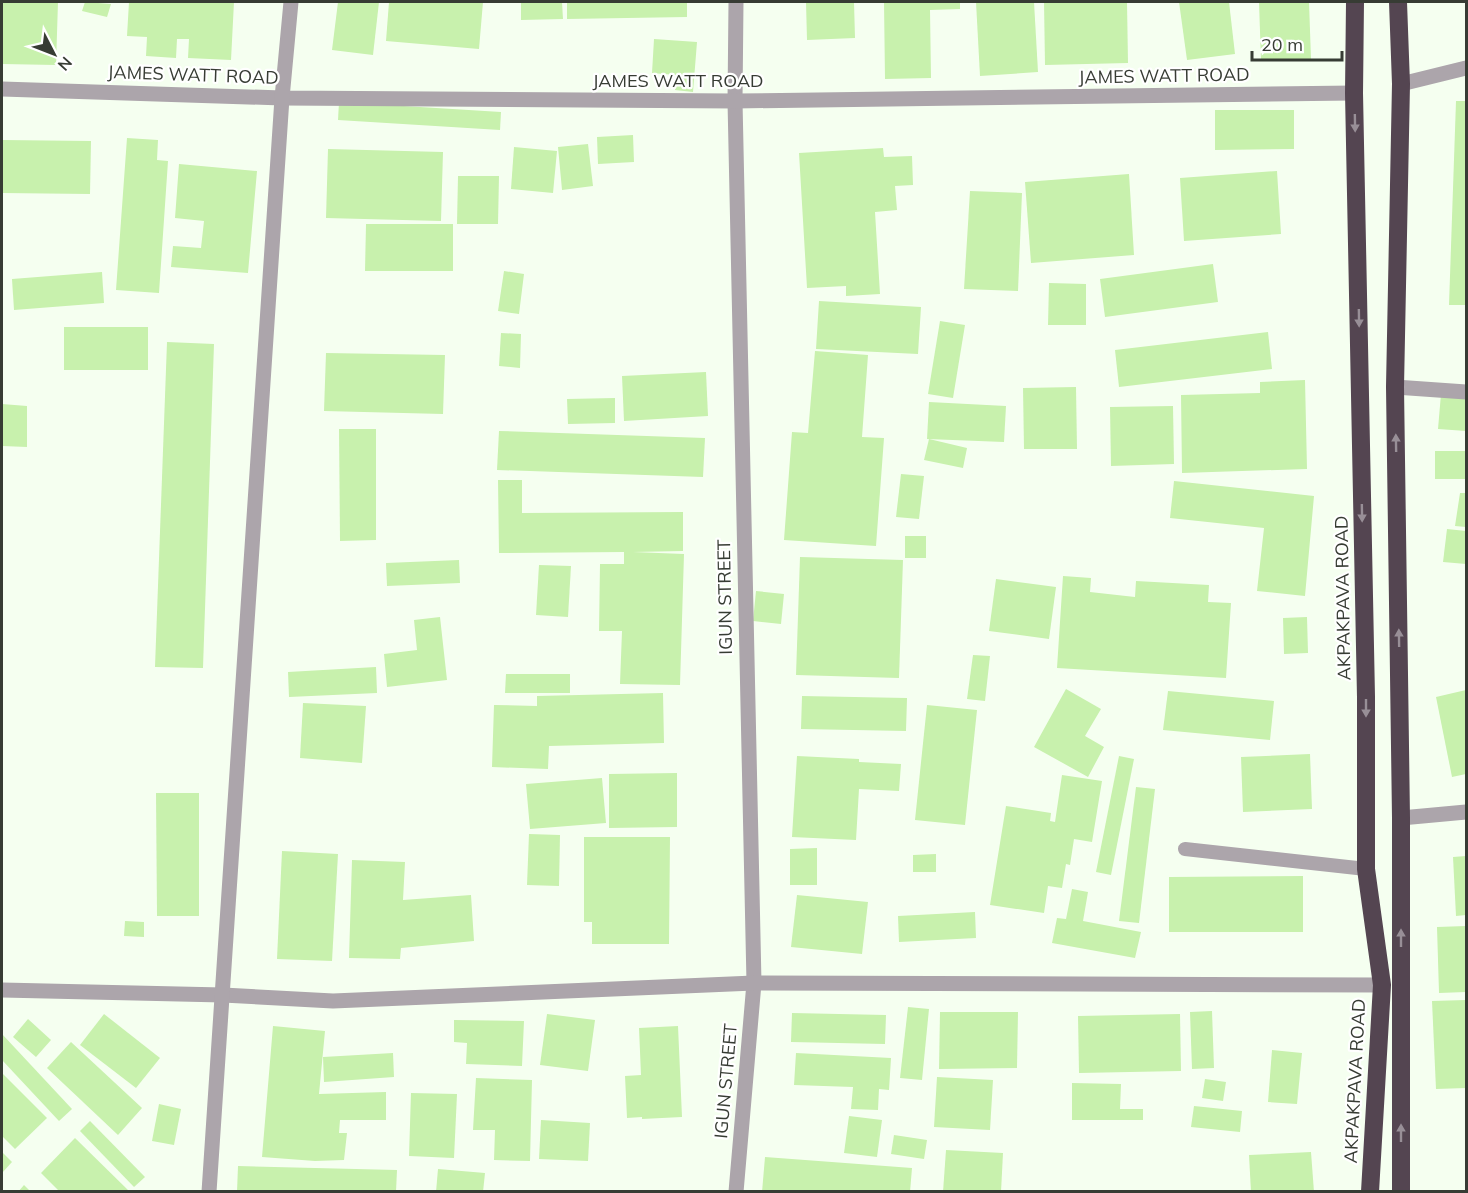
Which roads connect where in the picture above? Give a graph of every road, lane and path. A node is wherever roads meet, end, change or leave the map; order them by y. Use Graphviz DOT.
graph roads {
  1 [pos="291,2"];
  2 [pos="736,2"];
  3 [pos="1356,2"];
  4 [pos="1398,2"];
  5 [pos="1467,68"];
  6 [pos="1401,84"];
  7 [pos="2,89"];
  8 [pos="1354,93"];
  9 [pos="282,98"];
  10 [pos="735,101"];
  11 [pos="1395,387"];
  12 [pos="1467,392"];
  13 [pos="1467,812"];
  14 [pos="1401,818"];
  15 [pos="1185,849"];
  16 [pos="1366,869"];
  17 [pos="754,983"];
  18 [pos="1382,985"];
  19 [pos="2,990"];
  20 [pos="223,995"];
  21 [pos="208,1191"];
  22 [pos="736,1191"];
  23 [pos="1370,1191"];
  24 [pos="1401,1191"];
  1 -- 9 [label="street"];
  2 -- 10 [label="street, IGUN STREET"];
  3 -- 8 [label="highway, AKPAKPAVA ROAD"];
  4 -- 6 [label="highway"];
  5 -- 6 [label="street"];
  6 -- 11 [label="highway"];
  7 -- 9 [label="street, JAMES WATT ROAD"];
  8 -- 10 [label="street, JAMES WATT ROAD"];
  8 -- 16 [label="highway, AKPAKPAVA ROAD, one-way"];
  9 -- 10 [label="street, JAMES WATT ROAD"];
  9 -- 20 [label="street"];
  10 -- 17 [label="street, IGUN STREET"];
  11 -- 12 [label="street"];
  14 -- 11 [label="highway, one-way"];
  13 -- 14 [label="street"];
  24 -- 14 [label="highway, one-way"];
  15 -- 16 [label="lane"];
  16 -- 18 [label="highway, AKPAKPAVA ROAD"];
  17 -- 18 [label="street"];
  17 -- 20 [label="street"];
  17 -- 22 [label="street, IGUN STREET"];
  18 -- 23 [label="highway, AKPAKPAVA ROAD"];
  19 -- 20 [label="street"];
  20 -- 21 [label="street"];
}
